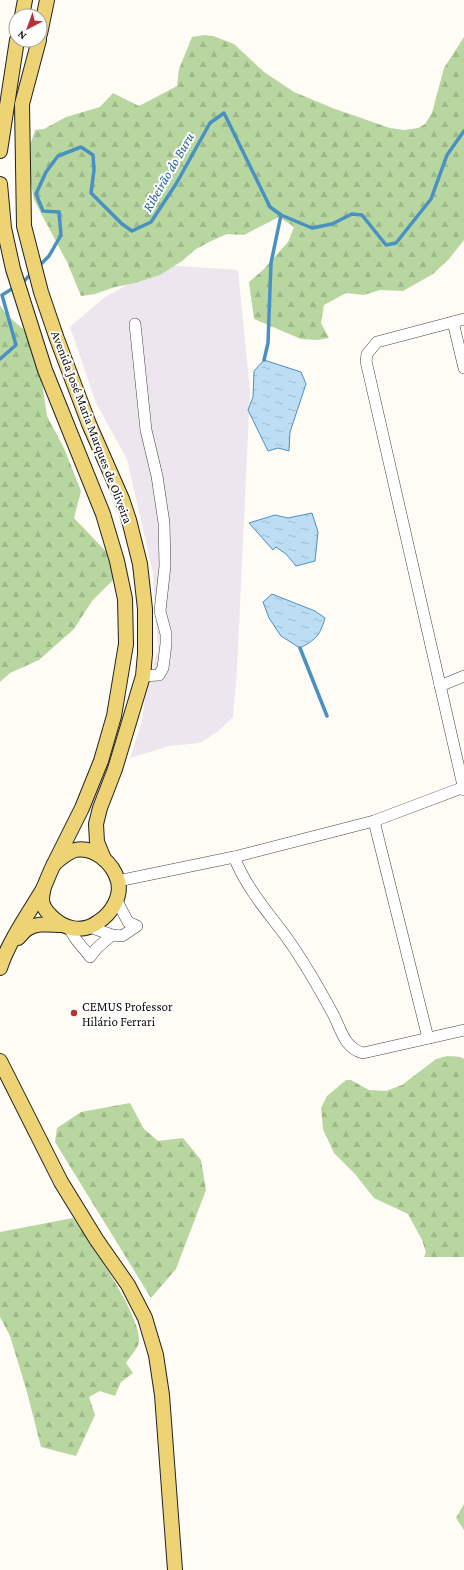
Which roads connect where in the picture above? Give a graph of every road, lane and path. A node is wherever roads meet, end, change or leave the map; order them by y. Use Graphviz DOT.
graph roads {
  1 [pos="16,48"];
  2 [pos="37,48"];
  3 [pos="0,151"];
  4 [pos="0,184"];
  5 [pos="464,319"];
  6 [pos="453,322"];
  7 [pos="135,324"];
  8 [pos="464,368"];
  9 [pos="143,676"];
  10 [pos="464,676"];
  11 [pos="440,686"];
  12 [pos="464,788"];
  13 [pos="374,821"];
  14 [pos="234,857"];
  15 [pos="104,859"];
  16 [pos="54,864"];
  17 [pos="118,882"];
  18 [pos="44,887"];
  19 [pos="116,899"];
  20 [pos="66,927"];
  21 [pos="90,927"];
  22 [pos="112,935"];
  23 [pos="12,941"];
  24 [pos="0,968"];
  25 [pos="464,1030"];
  26 [pos="428,1038"];
  27 [pos="0,1060"];
  28 [pos="175,1570"];
  1 -- 3 [label="main road"];
  2 -- 9 [label="main road, Avenida José Maria Marques de Oliveira"];
  4 -- 16 [label="main road, Avenida José Maria Marques de Oliveira"];
  5 -- 6 [label="street"];
  6 -- 8 [label="street"];
  6 -- 11 [label="street"];
  7 -- 9 [label="street"];
  9 -- 15 [label="main road, Avenida José Maria Marques de Oliveira"];
  10 -- 11 [label="street"];
  11 -- 12 [label="street"];
  12 -- 13 [label="street"];
  13 -- 14 [label="street"];
  13 -- 26 [label="street"];
  14 -- 17 [label="street"];
  14 -- 26 [label="street"];
  15 -- 16 [label="main road"];
  15 -- 17 [label="main road"];
  16 -- 18 [label="main road"];
  17 -- 19 [label="main road"];
  18 -- 20 [label="main road"];
  18 -- 23 [label="main road"];
  19 -- 21 [label="main road"];
  19 -- 22 [label="street"];
  20 -- 21 [label="main road"];
  20 -- 22 [label="street"];
  20 -- 23 [label="main road"];
  21 -- 22 [label="street"];
  23 -- 24 [label="main road"];
  25 -- 26 [label="street"];
  27 -- 28 [label="main road"];
}
